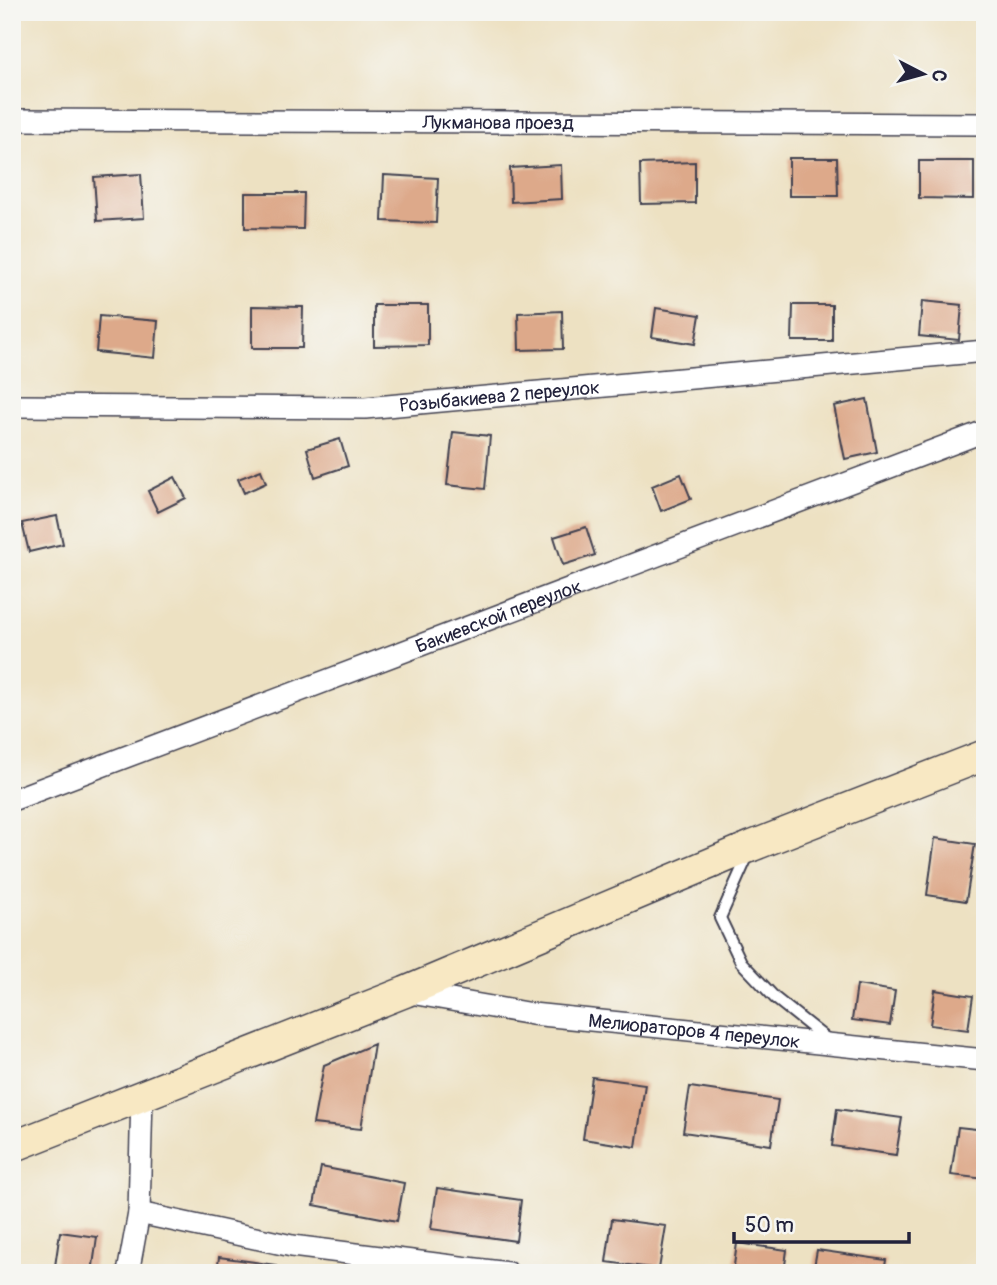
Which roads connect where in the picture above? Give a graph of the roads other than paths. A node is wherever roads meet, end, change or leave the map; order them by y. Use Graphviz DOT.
graph roads {
  1 [pos="12,120"];
  2 [pos="985,124"];
  3 [pos="985,351"];
  4 [pos="12,406"];
  5 [pos="985,431"];
  6 [pos="985,755"];
  7 [pos="12,800"];
  8 [pos="752,846"];
  9 [pos="405,992"];
  10 [pos="834,1045"];
  11 [pos="985,1060"];
  12 [pos="142,1095"];
  13 [pos="12,1147"];
  14 [pos="138,1213"];
  15 [pos="128,1273"];
  16 [pos="508,1273"];
  1 -- 2 [label="street, Лукманова проезд"];
  3 -- 4 [label="street, Розыбакиева 2 переулок"];
  5 -- 7 [label="street, Бакиевской переулок"];
  6 -- 8 [label="street"];
  8 -- 9 [label="street"];
  8 -- 10 [label="lane"];
  9 -- 10 [label="street, Мелиораторов 4 переулок"];
  9 -- 12 [label="street"];
  10 -- 11 [label="street, Мелиораторов 4 переулок"];
  12 -- 13 [label="street"];
  12 -- 14 [label="street"];
  14 -- 15 [label="street"];
  14 -- 16 [label="street"];
}
